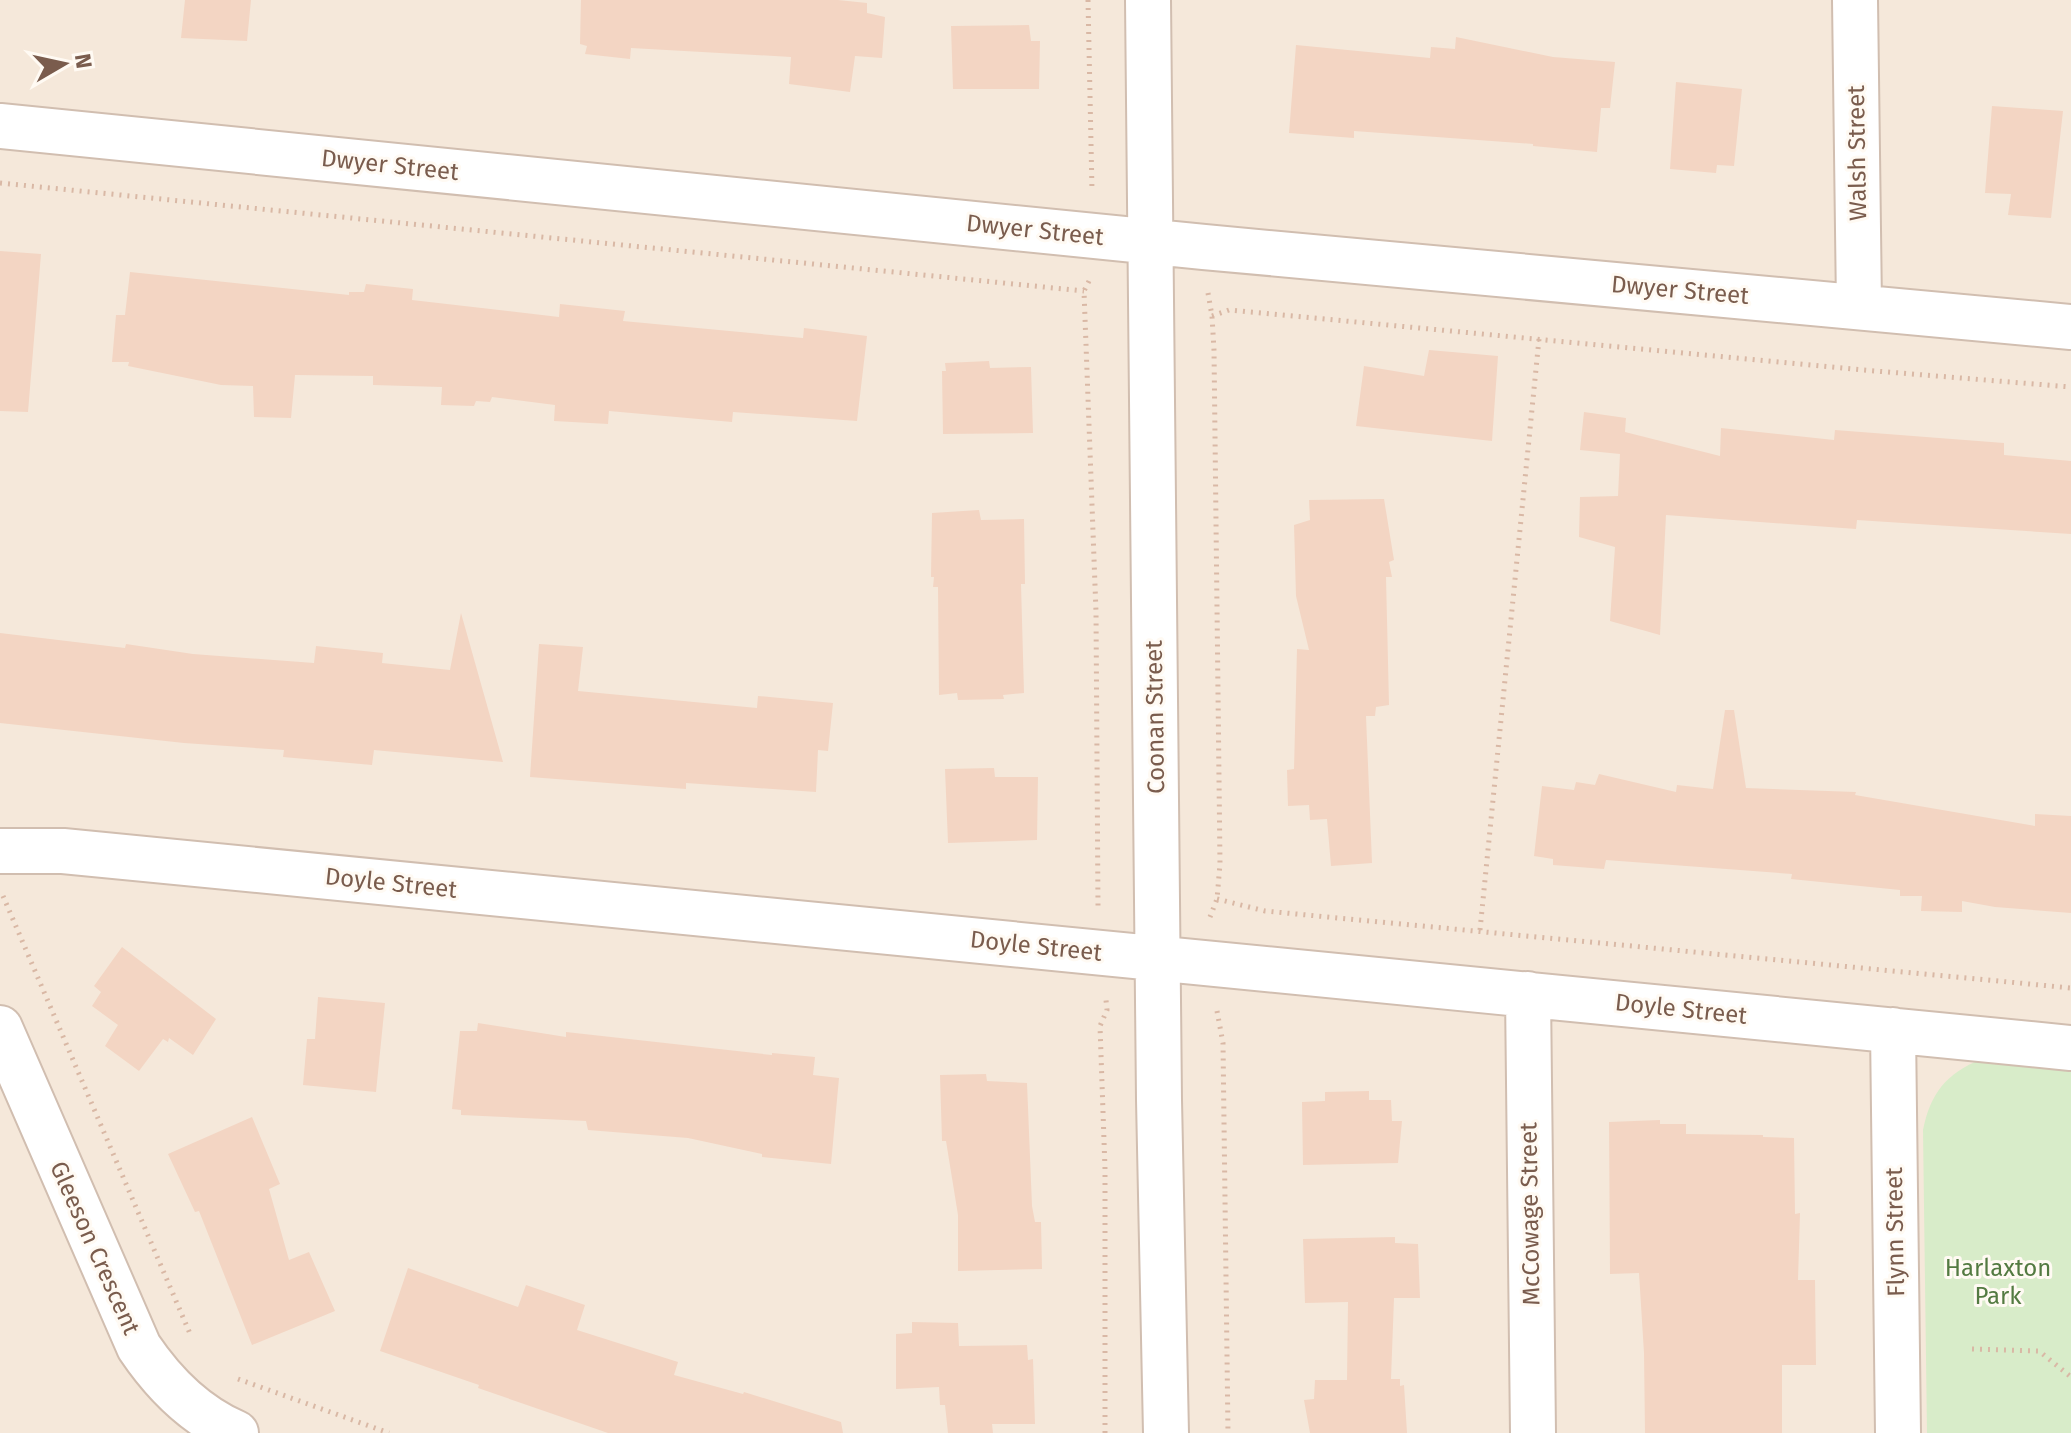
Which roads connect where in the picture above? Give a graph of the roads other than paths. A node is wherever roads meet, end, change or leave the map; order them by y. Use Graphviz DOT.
graph roads {
  1 [pos="1148,0"];
  2 [pos="1855,0"];
  3 [pos="0,126"];
  4 [pos="1150,242"];
  5 [pos="1859,306"];
  6 [pos="2071,327"];
  7 [pos="0,851"];
  8 [pos="1157,958"];
  9 [pos="1528,994"];
  10 [pos="0,1028"];
  11 [pos="1893,1030"];
  12 [pos="2071,1048"];
  13 [pos="236,1433"];
  14 [pos="1166,1433"];
  15 [pos="1533,1433"];
  16 [pos="1898,1433"];
  1 -- 4 [label="street, Coonan Street"];
  2 -- 5 [label="street, Walsh Street"];
  3 -- 4 [label="street, Dwyer Street"];
  4 -- 5 [label="street, Dwyer Street"];
  4 -- 8 [label="street, Coonan Street"];
  5 -- 6 [label="street, Dwyer Street"];
  7 -- 8 [label="street, Doyle Street"];
  8 -- 9 [label="street, Doyle Street"];
  8 -- 14 [label="street, Coonan Street"];
  9 -- 11 [label="street, Doyle Street"];
  9 -- 15 [label="street, McCowage Street"];
  10 -- 13 [label="street, Gleeson Crescent"];
  11 -- 12 [label="street, Doyle Street"];
  11 -- 16 [label="street, Flynn Street"];
}
